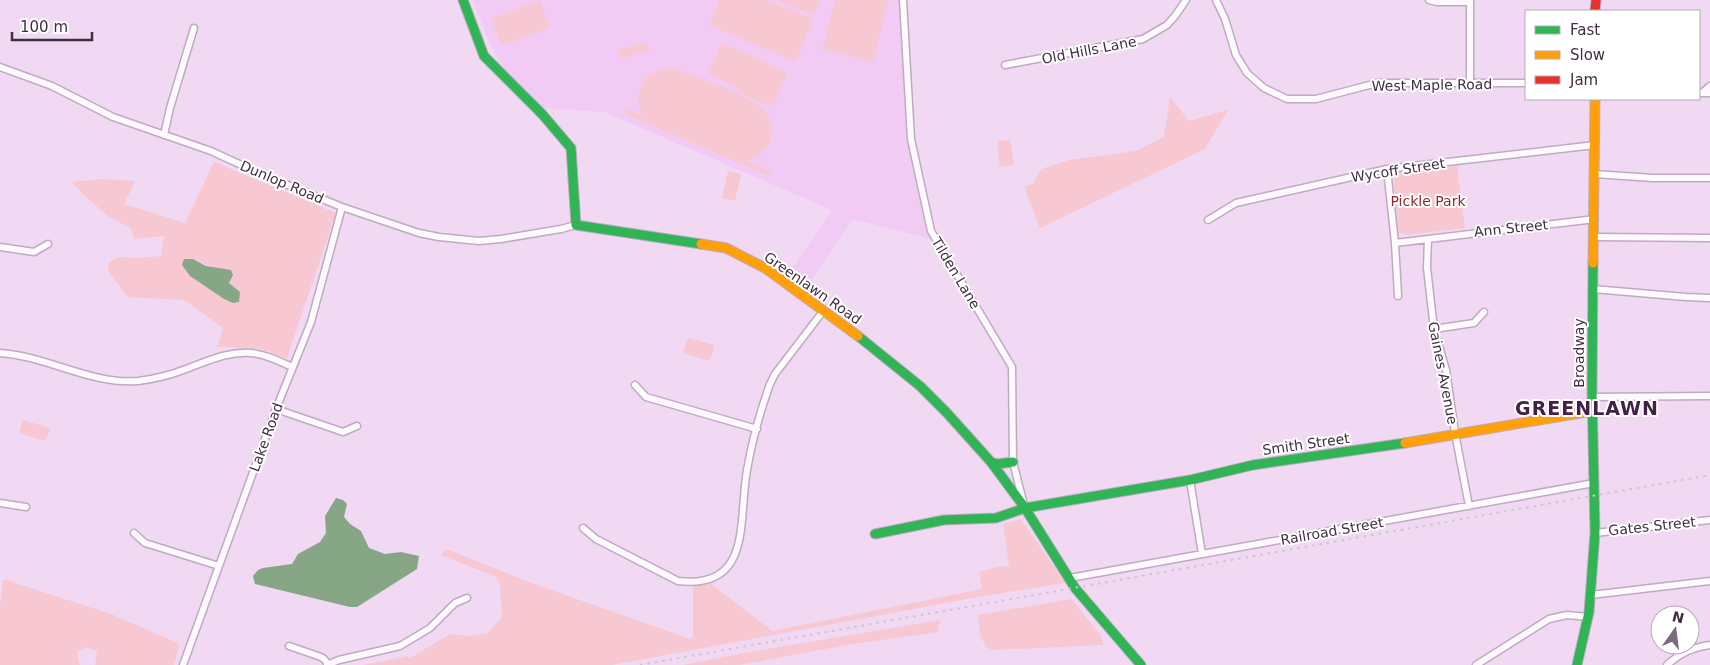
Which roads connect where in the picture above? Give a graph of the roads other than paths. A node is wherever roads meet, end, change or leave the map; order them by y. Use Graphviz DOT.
graph roads {
  1 [pos="462,0"];
  2 [pos="903,0"];
  3 [pos="1186,0"];
  4 [pos="1216,0"];
  5 [pos="1429,0"];
  6 [pos="1470,1"];
  7 [pos="194,28"];
  8 [pos="1006,65"];
  9 [pos="0,67"];
  10 [pos="1470,83"];
  11 [pos="1525,83"];
  12 [pos="1710,86"];
  13 [pos="1700,93"];
  14 [pos="1710,93"];
  15 [pos="1594,100"];
  16 [pos="164,135"];
  17 [pos="1595,145"];
  18 [pos="1388,169"];
  19 [pos="1594,174"];
  20 [pos="1710,178"];
  21 [pos="342,207"];
  22 [pos="1595,219"];
  23 [pos="1208,220"];
  24 [pos="576,224"];
  25 [pos="1595,237"];
  26 [pos="1710,238"];
  27 [pos="1428,239"];
  28 [pos="1395,243"];
  29 [pos="48,244"];
  30 [pos="0,248"];
  31 [pos="1593,289"];
  32 [pos="1398,296"];
  33 [pos="1710,298"];
  34 [pos="824,310"];
  35 [pos="1484,312"];
  36 [pos="1434,330"];
  37 [pos="0,353"];
  38 [pos="292,367"];
  39 [pos="635,385"];
  40 [pos="1710,396"];
  41 [pos="1592,397"];
  42 [pos="276,410"];
  43 [pos="1592,411"];
  44 [pos="357,426"];
  45 [pos="757,429"];
  46 [pos="1455,433"];
  47 [pos="991,462"];
  48 [pos="1013,462"];
  49 [pos="1190,480"];
  50 [pos="1594,483"];
  51 [pos="0,503"];
  52 [pos="1469,506"];
  53 [pos="26,507"];
  54 [pos="1025,508"];
  55 [pos="1710,520"];
  56 [pos="583,528"];
  57 [pos="134,532"];
  58 [pos="1595,532"];
  59 [pos="874,534"];
  60 [pos="1202,554"];
  61 [pos="219,566"];
  62 [pos="1070,578"];
  63 [pos="1710,581"];
  64 [pos="1591,595"];
  65 [pos="467,598"];
  66 [pos="1588,617"];
  67 [pos="1710,645"];
  68 [pos="289,646"];
  69 [pos="183,665"];
  70 [pos="327,665"];
  71 [pos="1141,665"];
  72 [pos="1476,665"];
  73 [pos="1577,665"];
  74 [pos="1668,665"];
  1 -- 24 [label="main road"];
  2 -- 48 [label="street, Tilden Lane"];
  3 -- 8 [label="street, Old Hills Lane"];
  4 -- 10 [label="street, West Maple Road"];
  5 -- 6 [label="street"];
  6 -- 10 [label="street"];
  7 -- 16 [label="street"];
  9 -- 16 [label="street, Dunlop Road"];
  10 -- 11 [label="street, West Maple Road"];
  12 -- 13 [label="street"];
  13 -- 14 [label="street"];
  15 -- 17 [label="main road, Broadway"];
  16 -- 21 [label="street, Dunlop Road"];
  17 -- 18 [label="street, Wycoff Street"];
  17 -- 19 [label="main road, Broadway"];
  18 -- 23 [label="street, Wycoff Street"];
  18 -- 28 [label="street"];
  19 -- 20 [label="street"];
  19 -- 22 [label="main road, Broadway"];
  21 -- 24 [label="street, Dunlop Road"];
  21 -- 38 [label="street, Lake Road"];
  22 -- 25 [label="main road, Broadway"];
  22 -- 27 [label="street, Ann Street"];
  24 -- 34 [label="main road, Greenlawn Road"];
  25 -- 26 [label="street"];
  25 -- 31 [label="main road, Broadway"];
  27 -- 28 [label="street, Ann Street"];
  27 -- 36 [label="street, Gaines Avenue"];
  28 -- 32 [label="street"];
  29 -- 30 [label="street"];
  31 -- 33 [label="street"];
  31 -- 41 [label="main road, Broadway"];
  34 -- 45 [label="street"];
  34 -- 47 [label="main road, Greenlawn Road"];
  35 -- 36 [label="street"];
  36 -- 46 [label="street, Gaines Avenue"];
  37 -- 38 [label="street"];
  38 -- 42 [label="street, Lake Road"];
  39 -- 45 [label="street"];
  40 -- 41 [label="street"];
  41 -- 43 [label="main road, Broadway"];
  42 -- 44 [label="street"];
  42 -- 61 [label="street, Lake Road"];
  43 -- 46 [label="main road, Smith Street"];
  43 -- 50 [label="main road, Broadway"];
  45 -- 56 [label="street"];
  46 -- 49 [label="main road, Smith Street"];
  46 -- 52 [label="street, Gaines Avenue"];
  47 -- 48 [label="main road"];
  47 -- 54 [label="main road, Greenlawn Road"];
  48 -- 54 [label="street, Tilden Lane"];
  49 -- 54 [label="main road, Smith Street"];
  49 -- 60 [label="street"];
  50 -- 52 [label="street, Railroad Street"];
  50 -- 58 [label="main road, Broadway"];
  51 -- 53 [label="street"];
  52 -- 60 [label="street, Railroad Street"];
  54 -- 59 [label="main road, Smith Street"];
  54 -- 62 [label="main road, Greenlawn Road"];
  55 -- 58 [label="street, Gates Street"];
  57 -- 61 [label="street"];
  58 -- 64 [label="main road, Broadway"];
  60 -- 62 [label="street, Railroad Street"];
  61 -- 69 [label="street, Lake Road"];
  62 -- 71 [label="main road, Greenlawn Road"];
  63 -- 64 [label="street"];
  64 -- 66 [label="main road, Broadway"];
  65 -- 70 [label="street"];
  66 -- 72 [label="street"];
  66 -- 73 [label="main road, Broadway"];
  67 -- 74 [label="street"];
  68 -- 70 [label="street"];
}
